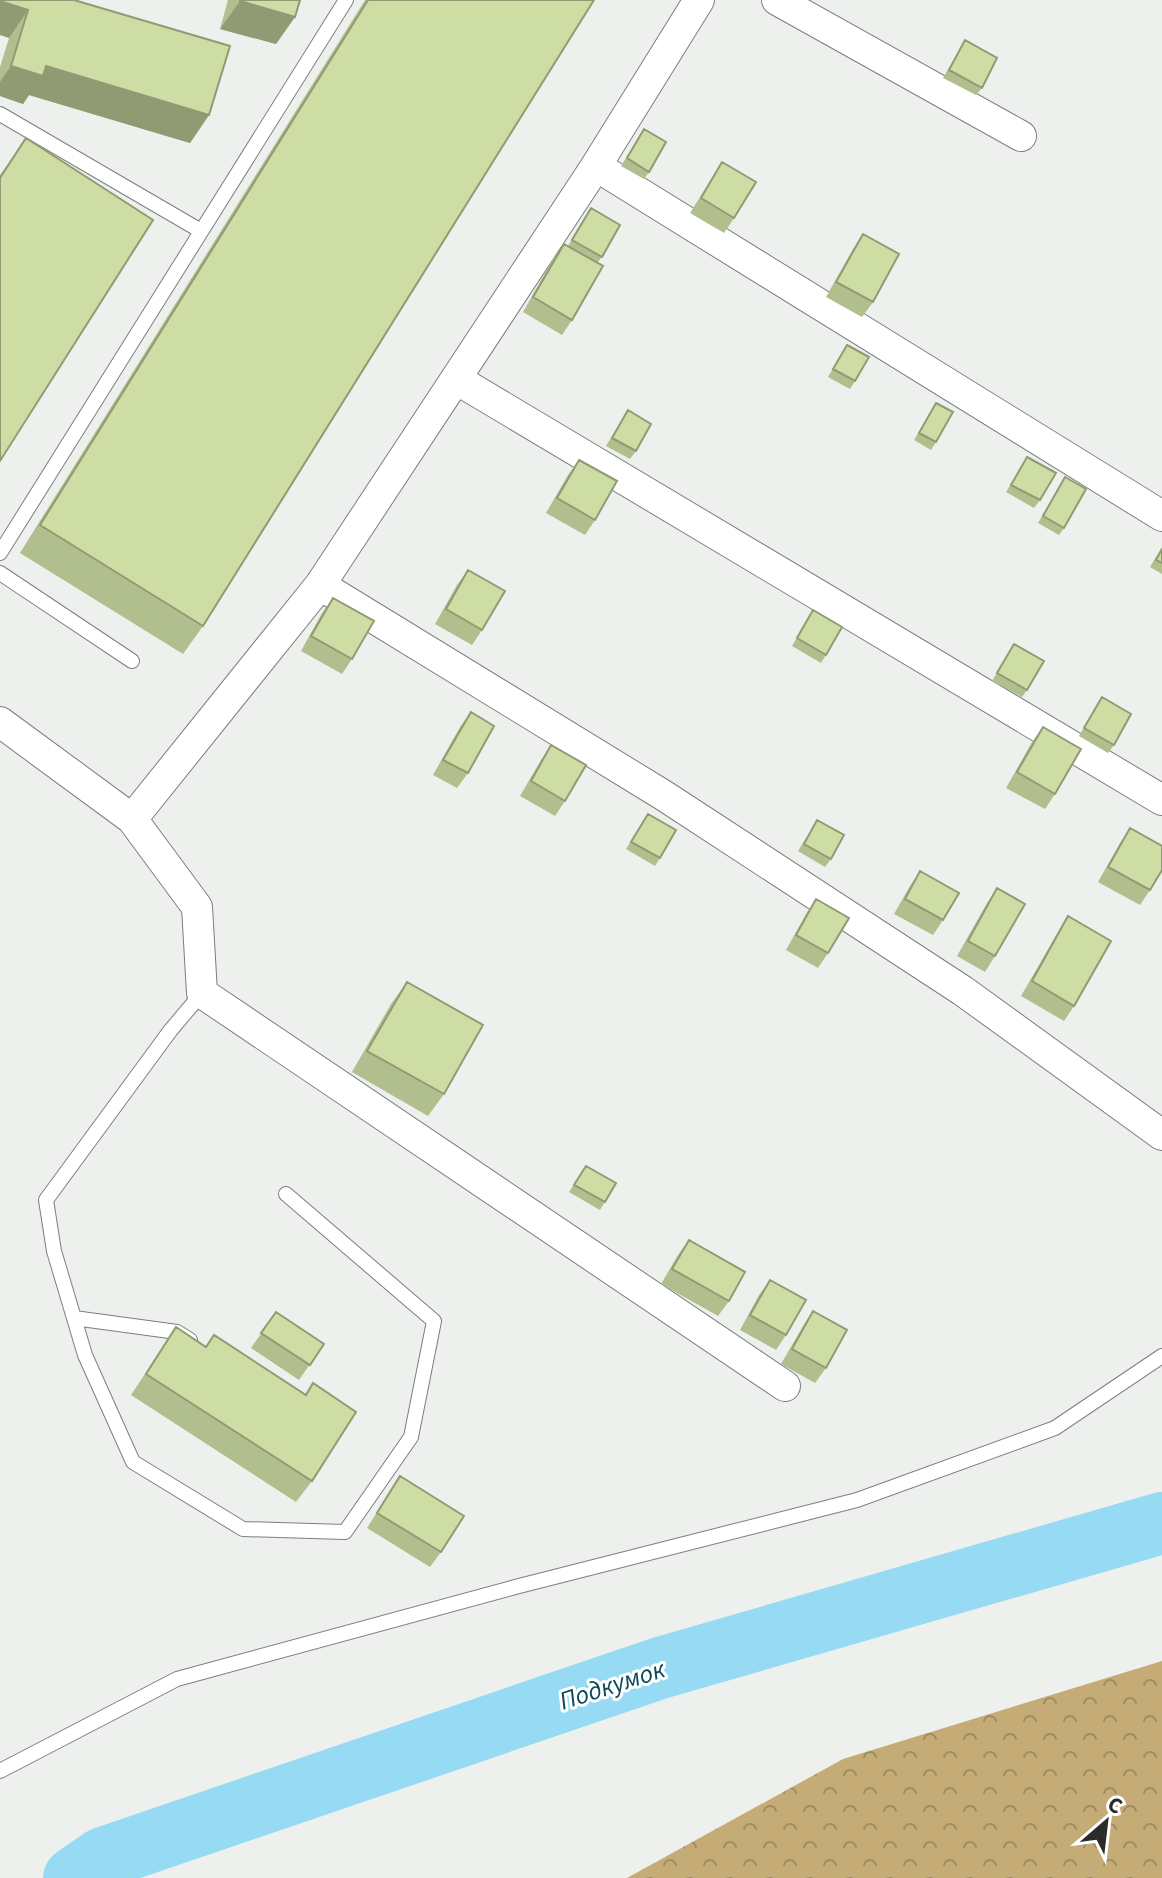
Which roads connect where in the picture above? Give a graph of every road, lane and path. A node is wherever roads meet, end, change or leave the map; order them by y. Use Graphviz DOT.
graph roads {
  1 [pos="346,0"];
  2 [pos="699,0"];
  3 [pos="777,0"];
  4 [pos="0,114"];
  5 [pos="1021,136"];
  6 [pos="596,166"];
  7 [pos="201,231"];
  8 [pos="456,379"];
  9 [pos="1162,516"];
  10 [pos="0,553"];
  11 [pos="0,573"];
  12 [pos="320,585"];
  13 [pos="132,661"];
  14 [pos="0,722"];
  15 [pos="1162,800"];
  16 [pos="132,819"];
  17 [pos="202,993"];
  18 [pos="1162,1135"];
  19 [pos="286,1194"];
  20 [pos="74,1318"];
  21 [pos="201,1347"];
  22 [pos="1162,1356"];
  23 [pos="785,1386"];
  24 [pos="0,1771"];
  1 -- 7 [label="lane"];
  2 -- 6 [label="street"];
  3 -- 5 [label="street"];
  4 -- 7 [label="lane"];
  6 -- 8 [label="street"];
  6 -- 9 [label="street"];
  7 -- 10 [label="lane"];
  8 -- 12 [label="street"];
  8 -- 15 [label="street"];
  11 -- 13 [label="lane"];
  12 -- 16 [label="street"];
  12 -- 18 [label="street"];
  14 -- 16 [label="street"];
  16 -- 17 [label="street"];
  17 -- 20 [label="lane"];
  17 -- 23 [label="street"];
  19 -- 20 [label="lane"];
  20 -- 21 [label="lane"];
  22 -- 24 [label="lane"];
}
